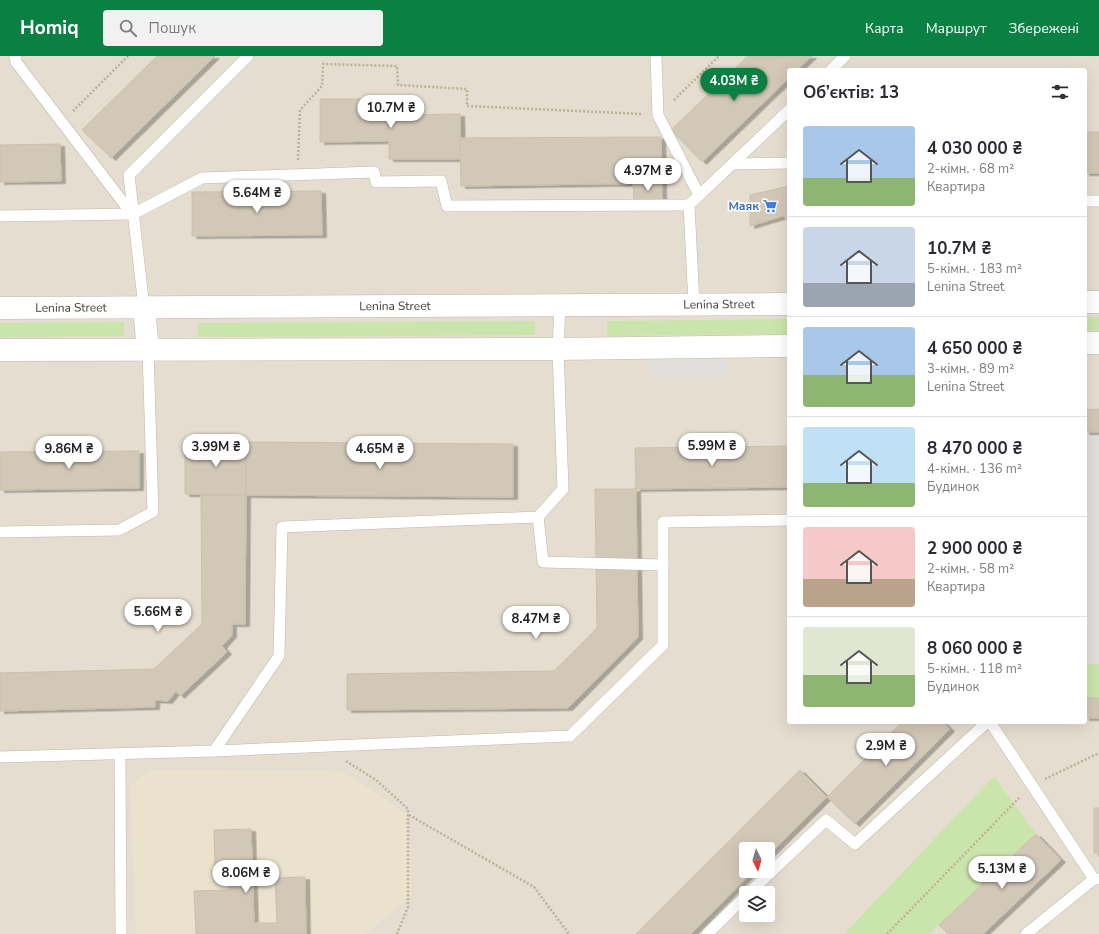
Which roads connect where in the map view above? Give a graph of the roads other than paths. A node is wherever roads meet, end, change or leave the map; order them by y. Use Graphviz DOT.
graph roads {
  1 [pos="15,56"];
  2 [pos="248,56"];
  3 [pos="656,56"];
  4 [pos="845,56"];
  5 [pos="833,68"];
  6 [pos="787,112"];
  7 [pos="787,163"];
  8 [pos="732,164"];
  9 [pos="700,195"];
  10 [pos="1087,201"];
  11 [pos="1099,201"];
  12 [pos="689,205"];
  13 [pos="133,214"];
  14 [pos="0,216"];
  15 [pos="1087,302"];
  16 [pos="1099,302"];
  17 [pos="694,304"];
  18 [pos="787,304"];
  19 [pos="560,305"];
  20 [pos="0,308"];
  21 [pos="144,308"];
  22 [pos="1087,343"];
  23 [pos="1099,343"];
  24 [pos="787,346"];
  25 [pos="558,348"];
  26 [pos="0,350"];
  27 [pos="148,350"];
  28 [pos="538,517"];
  29 [pos="787,520"];
  30 [pos="0,532"];
  31 [pos="663,565"];
  32 [pos="985,724"];
  33 [pos="991,724"];
  34 [pos="214,752"];
  35 [pos="120,754"];
  36 [pos="0,757"];
  37 [pos="1096,879"];
  38 [pos="756,886"];
  39 [pos="739,903"];
  40 [pos="121,934"];
  41 [pos="707,934"];
  42 [pos="1026,934"];
  1 -- 13 [label="lane"];
  2 -- 13 [label="lane"];
  3 -- 9 [label="lane"];
  4 -- 5 [label="lane"];
  6 -- 8 [label="lane"];
  7 -- 8 [label="lane"];
  8 -- 9 [label="lane"];
  9 -- 12 [label="lane"];
  10 -- 11 [label="lane"];
  12 -- 13 [label="lane"];
  12 -- 17 [label="lane"];
  13 -- 14 [label="lane"];
  13 -- 21 [label="lane"];
  15 -- 16 [label="street"];
  17 -- 18 [label="street, Lenina Street"];
  17 -- 19 [label="street, Lenina Street"];
  19 -- 21 [label="street, Lenina Street"];
  19 -- 25 [label="lane"];
  20 -- 21 [label="street, Lenina Street"];
  21 -- 27 [label="street"];
  22 -- 23 [label="street"];
  24 -- 25 [label="street"];
  25 -- 27 [label="street"];
  25 -- 28 [label="lane"];
  26 -- 27 [label="street"];
  27 -- 30 [label="lane"];
  28 -- 31 [label="lane"];
  28 -- 34 [label="lane"];
  29 -- 31 [label="lane"];
  31 -- 34 [label="lane"];
  32 -- 38 [label="lane"];
  33 -- 37 [label="lane"];
  34 -- 35 [label="lane"];
  35 -- 36 [label="lane"];
  35 -- 40 [label="lane"];
  37 -- 42 [label="lane"];
  39 -- 41 [label="lane"];
}
